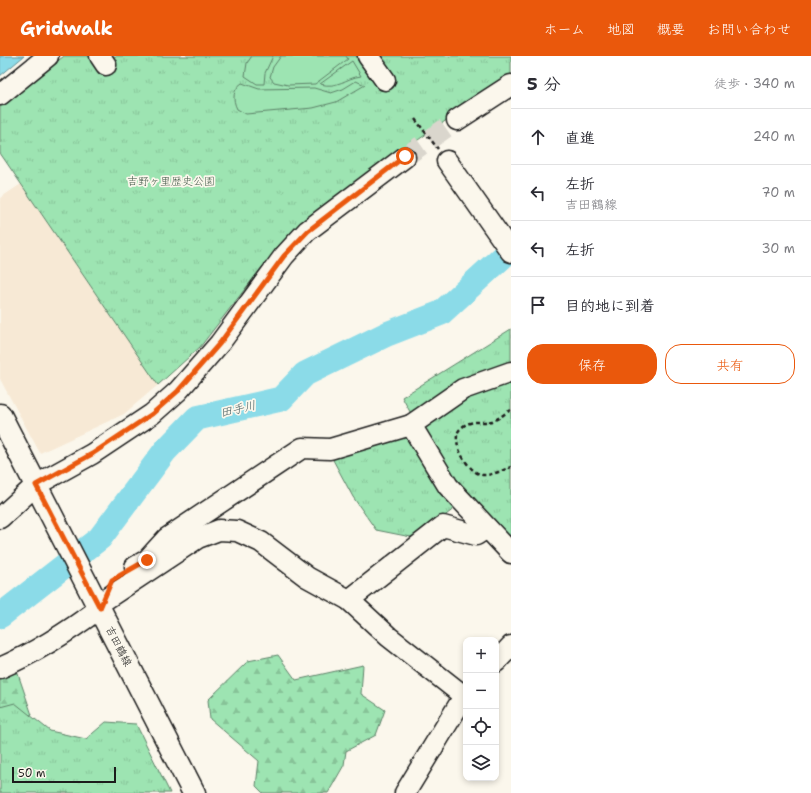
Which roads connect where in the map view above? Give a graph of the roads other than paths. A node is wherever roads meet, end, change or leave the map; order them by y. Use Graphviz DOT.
graph roads {
  1 [pos="48,56"];
  2 [pos="368,56"];
  3 [pos="385,80"];
  4 [pos="511,85"];
  5 [pos="0,95"];
  6 [pos="457,120"];
  7 [pos="405,156"];
  8 [pos="443,157"];
  9 [pos="511,252"];
  10 [pos="511,372"];
  11 [pos="0,415"];
  12 [pos="411,424"];
  13 [pos="36,485"];
  14 [pos="0,518"];
  15 [pos="487,528"];
  16 [pos="511,553"];
  17 [pos="349,600"];
  18 [pos="101,605"];
  19 [pos="511,646"];
  20 [pos="499,659"];
  21 [pos="0,668"];
  22 [pos="463,692"];
  23 [pos="463,697"];
  24 [pos="194,793"];
  25 [pos="405,793"];
  1 -- 5 [label="street"];
  2 -- 3 [label="street"];
  4 -- 6 [label="street"];
  7 -- 13 [label="street"];
  8 -- 9 [label="street"];
  10 -- 12 [label="street"];
  11 -- 13 [label="main road, 吉田鶴線"];
  12 -- 15 [label="street"];
  12 -- 18 [label="street"];
  13 -- 14 [label="street"];
  13 -- 18 [label="main road, 吉田鶴線"];
  15 -- 16 [label="street"];
  15 -- 17 [label="street"];
  17 -- 18 [label="street"];
  17 -- 22 [label="street"];
  18 -- 21 [label="street"];
  18 -- 24 [label="main road, 吉田鶴線"];
  19 -- 20 [label="street"];
  23 -- 25 [label="street"];
}
